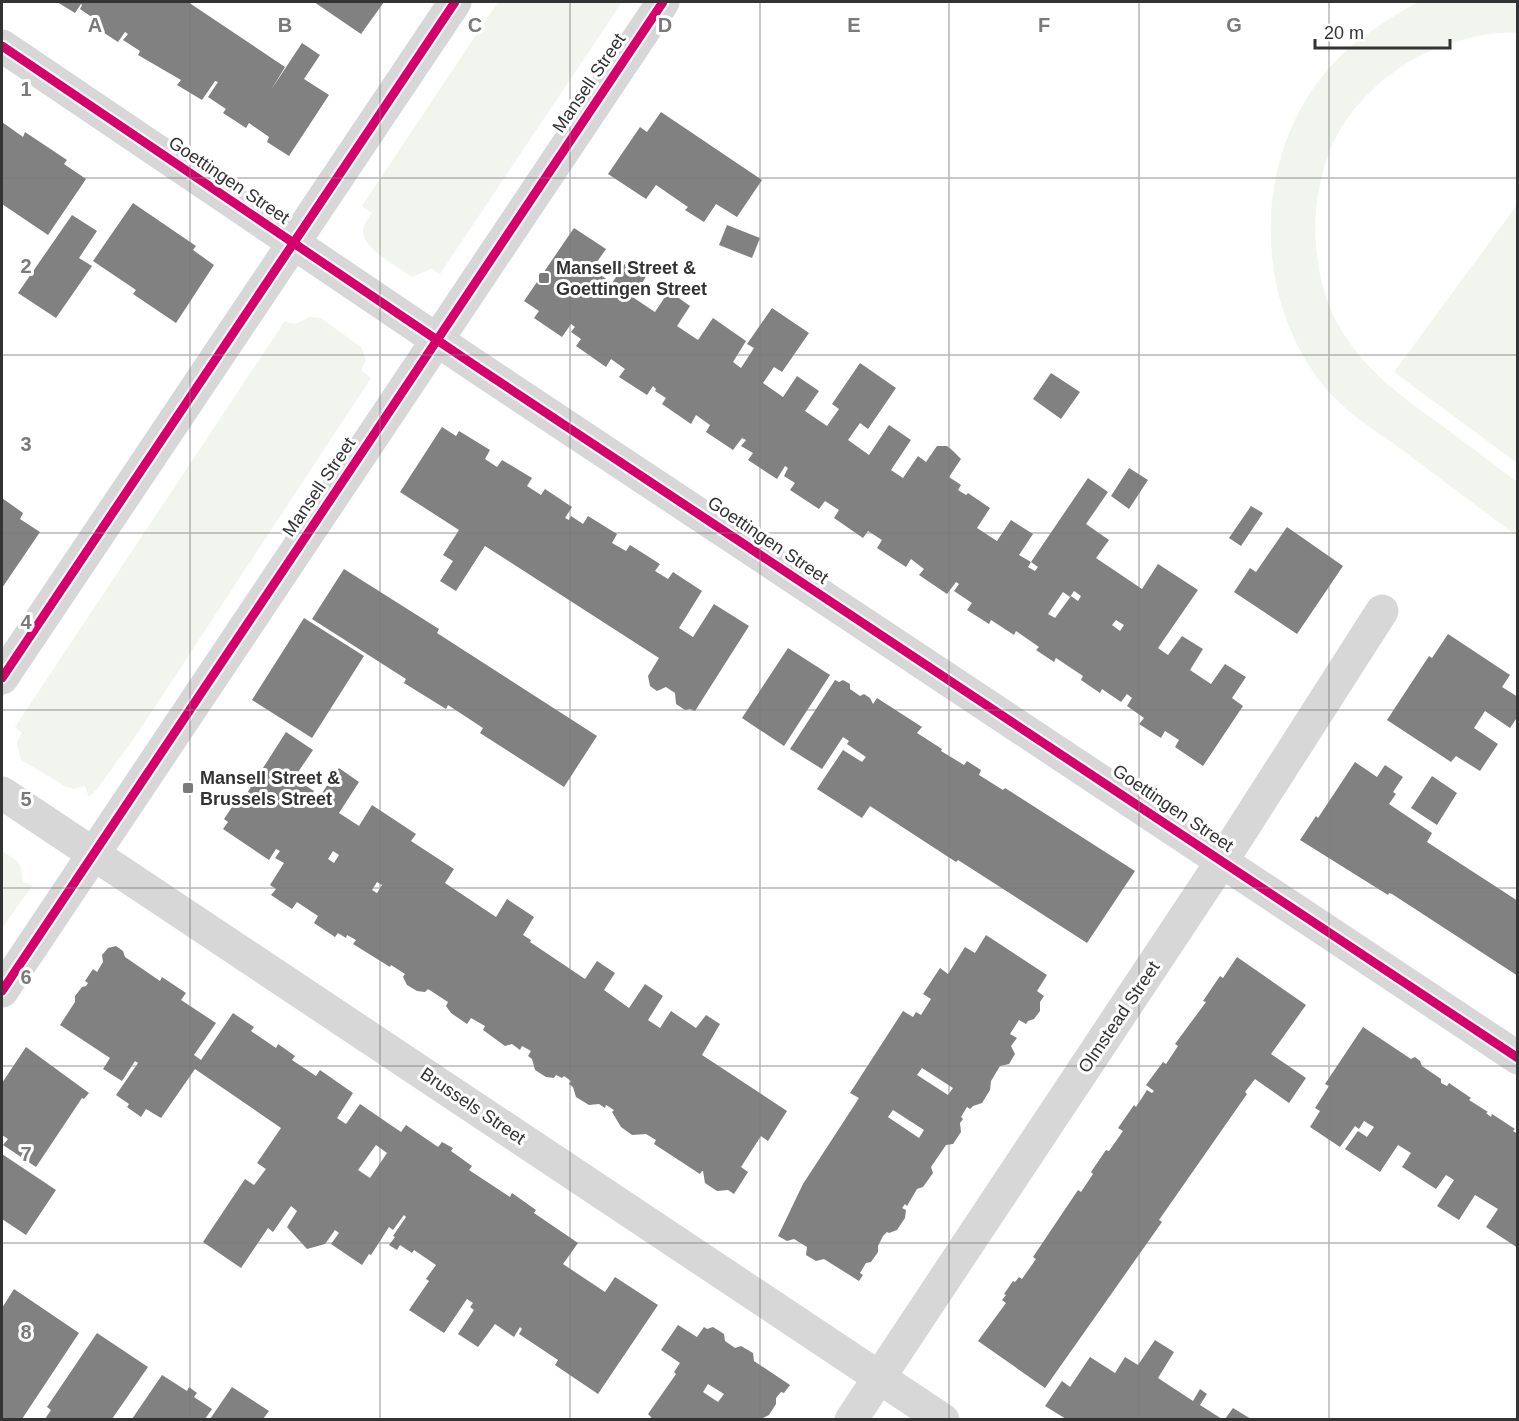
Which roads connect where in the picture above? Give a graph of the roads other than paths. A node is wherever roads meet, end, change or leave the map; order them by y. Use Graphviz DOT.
graph roads {
  1 [pos="455,2"];
  2 [pos="663,2"];
  3 [pos="2,46"];
  4 [pos="293,243"];
  5 [pos="437,339"];
  6 [pos="1382,611"];
  7 [pos="2,678"];
  8 [pos="2,793"];
  9 [pos="93,854"];
  10 [pos="1222,861"];
  11 [pos="2,991"];
  12 [pos="1518,1058"];
  13 [pos="879,1376"];
  14 [pos="851,1419"];
  15 [pos="944,1419"];
  1 -- 4 [label="street"];
  2 -- 5 [label="street, Mansell Street"];
  3 -- 4 [label="street, Goettingen Street"];
  4 -- 5 [label="street, Goettingen Street"];
  4 -- 7 [label="street"];
  5 -- 9 [label="street, Mansell Street"];
  5 -- 10 [label="street, Goettingen Street"];
  6 -- 10 [label="street, Olmstead Street"];
  8 -- 9 [label="street, Brussels Street"];
  9 -- 11 [label="street, Mansell Street"];
  9 -- 13 [label="street, Brussels Street"];
  10 -- 12 [label="street, Goettingen Street"];
  10 -- 13 [label="street, Olmstead Street"];
  13 -- 14 [label="street, Olmstead Street"];
  13 -- 15 [label="street, Brussels Street"];
}
